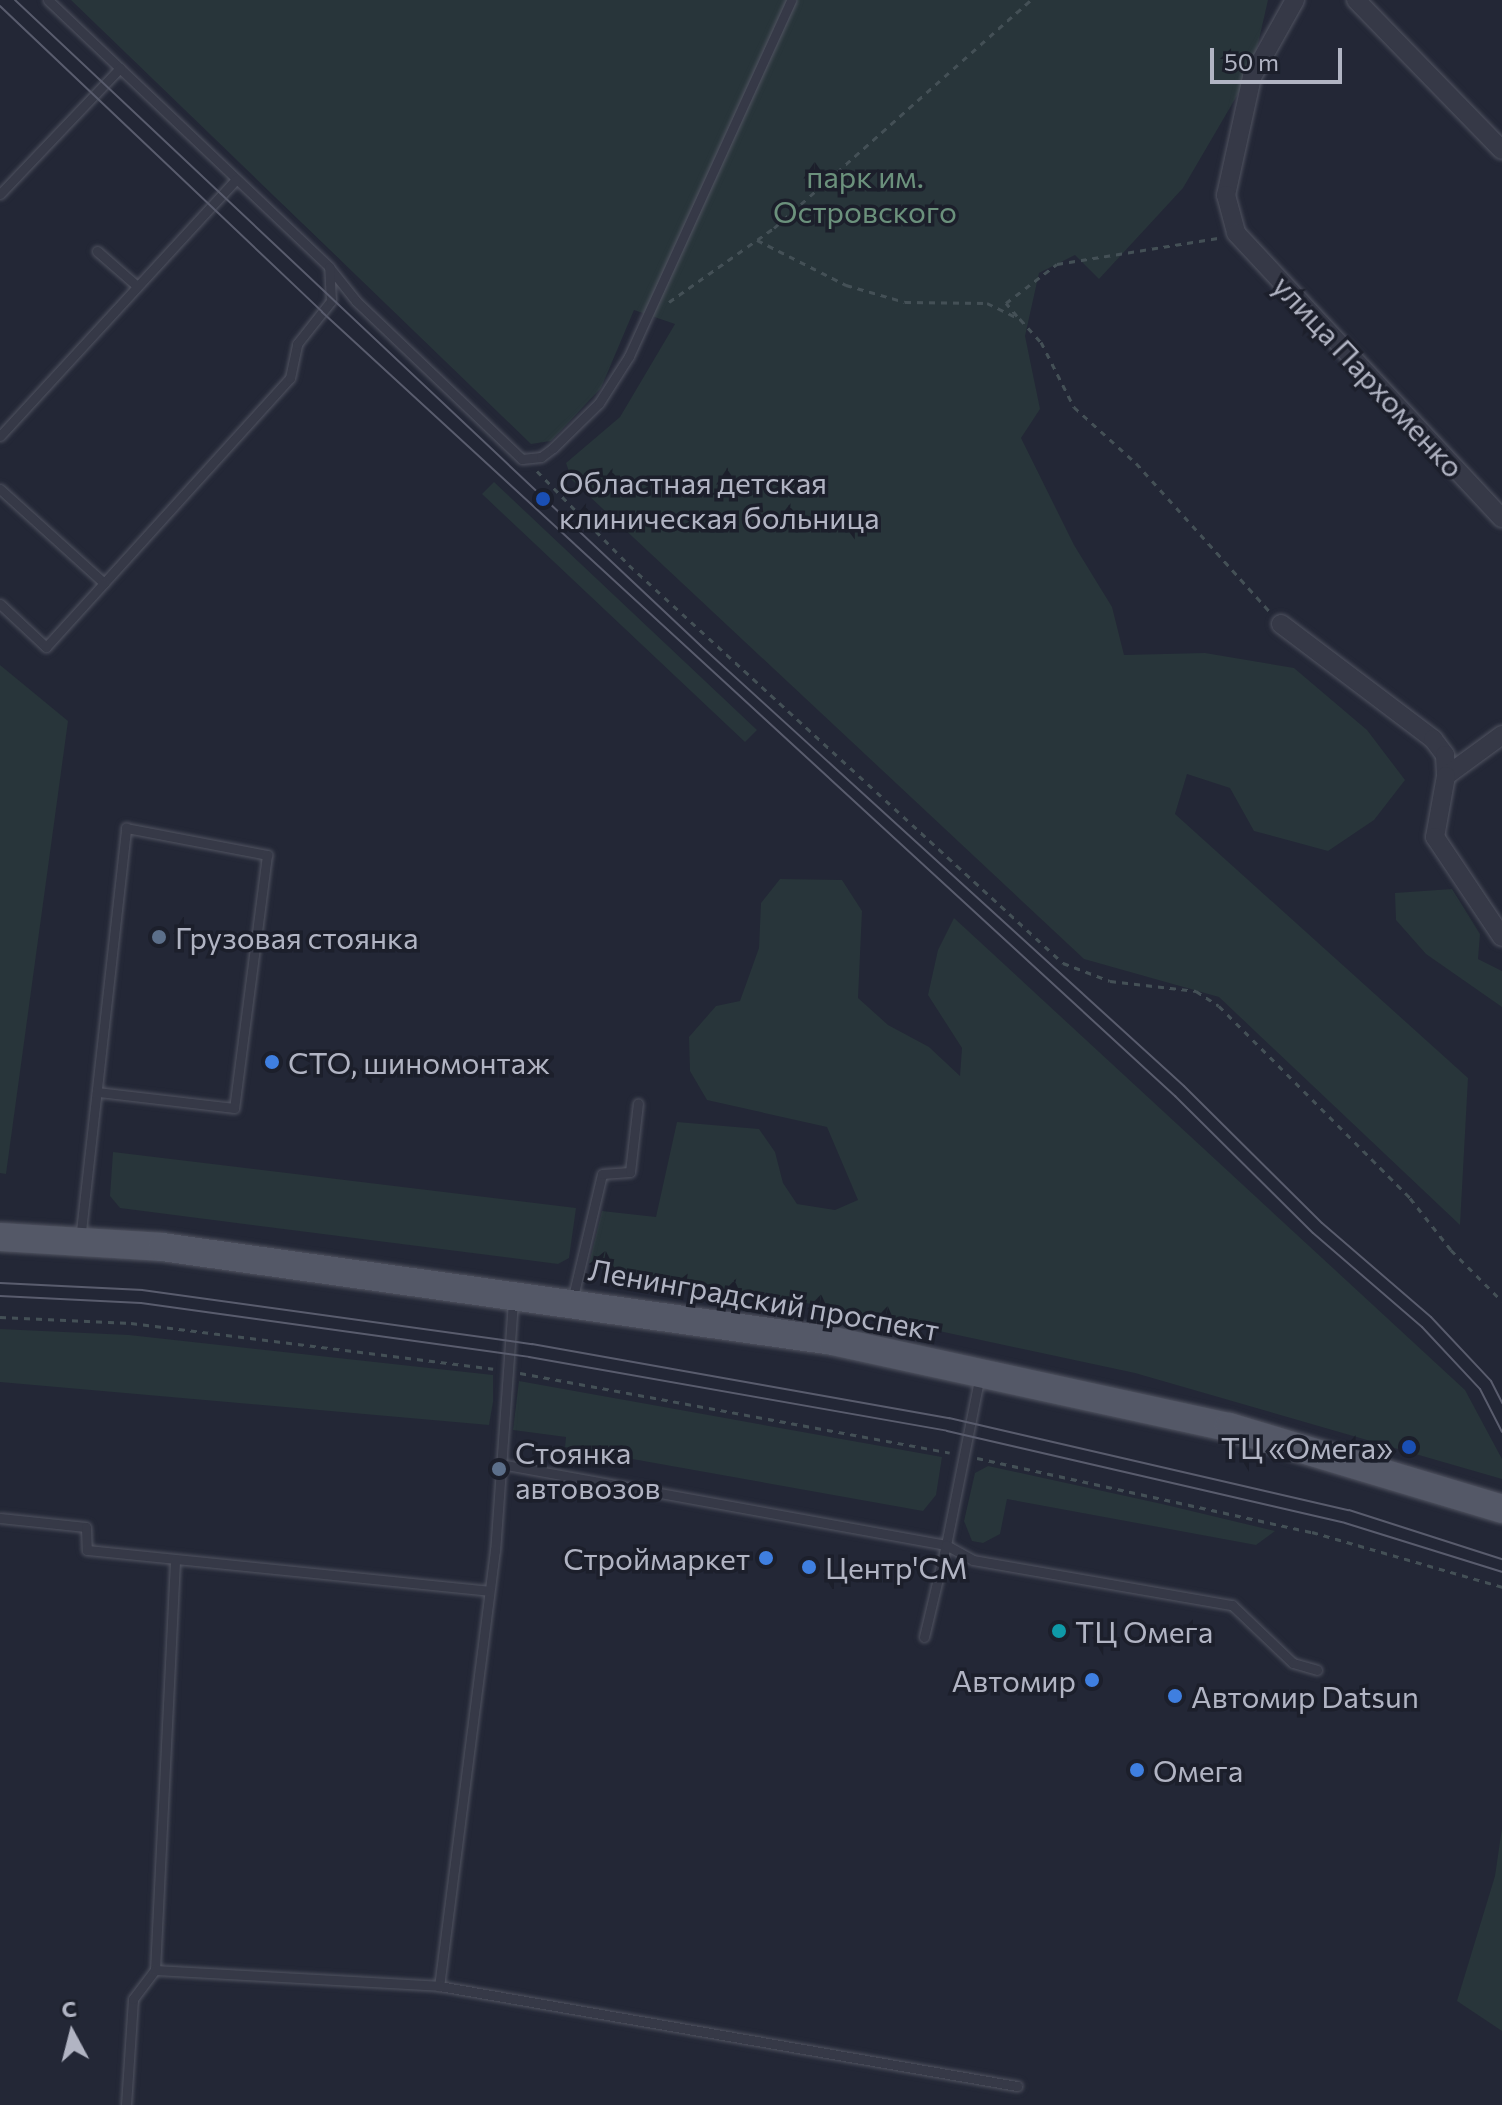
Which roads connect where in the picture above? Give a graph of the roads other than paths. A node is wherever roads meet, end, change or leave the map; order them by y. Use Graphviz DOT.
graph roads {
  1 [pos="48,0"];
  2 [pos="791,0"];
  3 [pos="1295,0"];
  4 [pos="1356,0"];
  5 [pos="120,68"];
  6 [pos="1502,150"];
  7 [pos="235,180"];
  8 [pos="0,194"];
  9 [pos="97,251"];
  10 [pos="329,267"];
  11 [pos="137,286"];
  12 [pos="0,436"];
  13 [pos="0,489"];
  14 [pos="1502,518"];
  15 [pos="104,583"];
  16 [pos="0,604"];
  17 [pos="1281,624"];
  18 [pos="1502,735"];
  19 [pos="1446,776"];
  20 [pos="1502,937"];
  21 [pos="97,1092"];
  22 [pos="638,1103"];
  23 [pos="0,1237"];
  24 [pos="80,1240"];
  25 [pos="513,1293"];
  26 [pos="572,1301"];
  27 [pos="981,1371"];
  28 [pos="500,1464"];
  29 [pos="1502,1509"];
  30 [pos="0,1518"];
  31 [pos="946,1545"];
  32 [pos="175,1559"];
  33 [pos="489,1591"];
  34 [pos="924,1637"];
  35 [pos="1317,1670"];
  36 [pos="155,1970"];
  37 [pos="439,1986"];
  38 [pos="1017,2086"];
  39 [pos="126,2105"];
  1 -- 5 [label="lane"];
  2 -- 10 [label="lane"];
  3 -- 14 [label="street, улица Пархоменко"];
  4 -- 6 [label="street"];
  5 -- 7 [label="lane"];
  5 -- 8 [label="lane"];
  7 -- 10 [label="lane"];
  7 -- 11 [label="lane"];
  9 -- 11 [label="lane"];
  10 -- 15 [label="lane"];
  11 -- 12 [label="lane"];
  13 -- 15 [label="lane"];
  15 -- 16 [label="lane"];
  17 -- 19 [label="street"];
  18 -- 19 [label="street"];
  19 -- 20 [label="street"];
  21 -- 21 [label="lane"];
  21 -- 24 [label="lane"];
  22 -- 26 [label="lane"];
  23 -- 24 [label="main road, Ленинградский проспект"];
  24 -- 25 [label="main road, Ленинградский проспект"];
  25 -- 26 [label="main road, Ленинградский проспект"];
  25 -- 28 [label="lane"];
  26 -- 27 [label="main road, Ленинградский проспект"];
  27 -- 29 [label="main road, Ленинградский проспект"];
  27 -- 31 [label="lane"];
  28 -- 31 [label="lane"];
  28 -- 33 [label="lane"];
  30 -- 32 [label="lane"];
  31 -- 34 [label="lane"];
  31 -- 35 [label="lane"];
  32 -- 33 [label="lane"];
  32 -- 36 [label="lane"];
  33 -- 37 [label="lane"];
  36 -- 37 [label="lane"];
  36 -- 39 [label="lane"];
  37 -- 38 [label="lane"];
}
